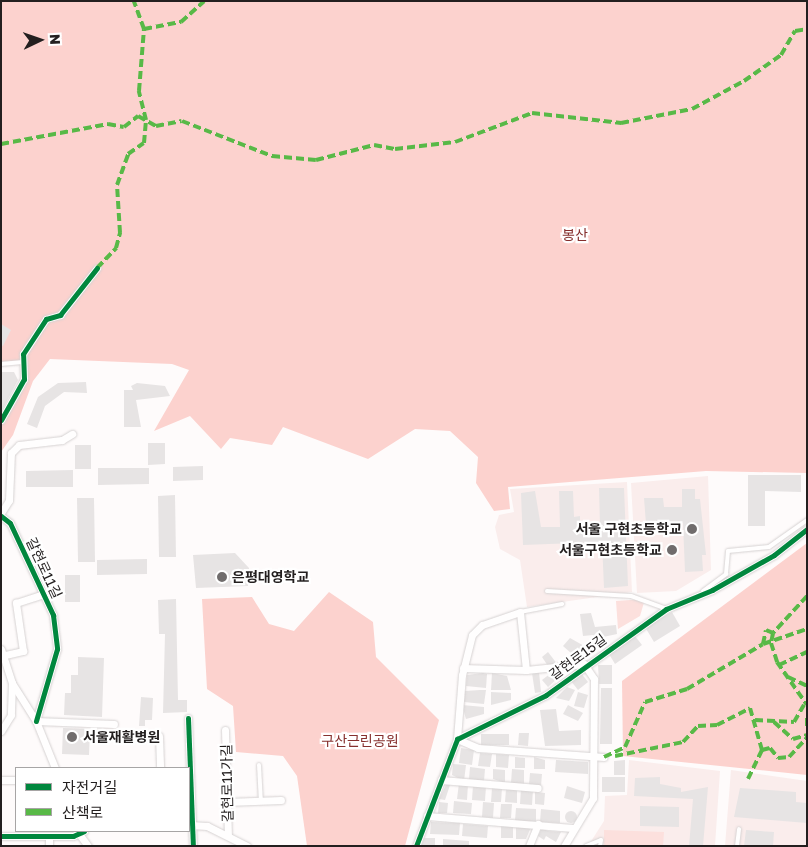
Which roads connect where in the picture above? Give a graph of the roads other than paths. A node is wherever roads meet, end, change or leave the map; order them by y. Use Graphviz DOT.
graph roads {
  1 [pos="97,268"];
  2 [pos="23,362"];
  3 [pos="1,364"];
  4 [pos="1,420"];
  5 [pos="72,434"];
  6 [pos="1,515"];
  7 [pos="807,520"];
  8 [pos="807,529"];
  9 [pos="547,591"];
  10 [pos="44,594"];
  11 [pos="694,598"];
  12 [pos="562,604"];
  13 [pos="666,609"];
  14 [pos="520,612"];
  15 [pos="2,654"];
  16 [pos="584,664"];
  17 [pos="463,668"];
  18 [pos="526,670"];
  19 [pos="12,683"];
  20 [pos="188,718"];
  21 [pos="36,721"];
  22 [pos="114,724"];
  23 [pos="225,730"];
  24 [pos="1,731"];
  25 [pos="159,736"];
  26 [pos="457,739"];
  27 [pos="596,757"];
  28 [pos="604,757"];
  29 [pos="260,765"];
  30 [pos="55,767"];
  31 [pos="160,767"];
  32 [pos="189,767"];
  33 [pos="1,780"];
  34 [pos="15,780"];
  35 [pos="440,780"];
  36 [pos="538,788"];
  37 [pos="281,800"];
  38 [pos="261,801"];
  39 [pos="227,802"];
  40 [pos="427,816"];
  41 [pos="538,824"];
  42 [pos="190,825"];
  43 [pos="573,828"];
  44 [pos="739,829"];
  45 [pos="80,832"];
  46 [pos="1,836"];
  47 [pos="49,836"];
  48 [pos="232,840"];
  49 [pos="49,846"];
  50 [pos="88,846"];
  51 [pos="193,846"];
  52 [pos="247,846"];
  53 [pos="416,846"];
  54 [pos="529,846"];
  55 [pos="564,846"];
  56 [pos="586,846"];
  57 [pos="600,846"];
  58 [pos="737,846"];
  1 -- 2 [label="street"];
  2 -- 3 [label="lane"];
  2 -- 4 [label="street"];
  5 -- 6 [label="street"];
  6 -- 10 [label="street, 갈현로11길"];
  7 -- 11 [label="lane"];
  8 -- 11 [label="street, 갈현로15길"];
  9 -- 13 [label="lane"];
  10 -- 15 [label="street"];
  10 -- 21 [label="street, 갈현로11길"];
  11 -- 13 [label="street, 갈현로15길"];
  12 -- 14 [label="lane"];
  13 -- 16 [label="street, 갈현로15길"];
  14 -- 17 [label="street"];
  14 -- 18 [label="street"];
  15 -- 19 [label="street"];
  16 -- 18 [label="street"];
  16 -- 26 [label="street, 갈현로15길"];
  16 -- 27 [label="street, 갈현로15길"];
  17 -- 18 [label="street"];
  17 -- 26 [label="street"];
  19 -- 21 [label="street"];
  19 -- 24 [label="street"];
  20 -- 32 [label="street"];
  21 -- 22 [label="street"];
  21 -- 30 [label="street"];
  23 -- 39 [label="street, 갈현로11가길"];
  25 -- 31 [label="street"];
  26 -- 27 [label="street"];
  26 -- 35 [label="street"];
  27 -- 28 [label="street"];
  27 -- 43 [label="street, 갈현로15길"];
  29 -- 38 [label="lane"];
  33 -- 34 [label="street"];
  35 -- 36 [label="street"];
  35 -- 40 [label="street"];
  37 -- 38 [label="street"];
  38 -- 39 [label="street"];
  39 -- 48 [label="street, 갈현로11가길"];
  40 -- 41 [label="street"];
  40 -- 53 [label="street"];
  41 -- 43 [label="street"];
  41 -- 54 [label="street"];
  42 -- 48 [label="street, 갈현로11가길"];
  42 -- 51 [label="street"];
  43 -- 55 [label="street, 갈현로15길"];
  44 -- 58 [label="lane"];
  45 -- 47 [label="street"];
  45 -- 50 [label="street"];
  46 -- 47 [label="street"];
  47 -- 49 [label="street"];
  48 -- 52 [label="street, 갈현로11가길"];
  56 -- 57 [label="lane"];
}
